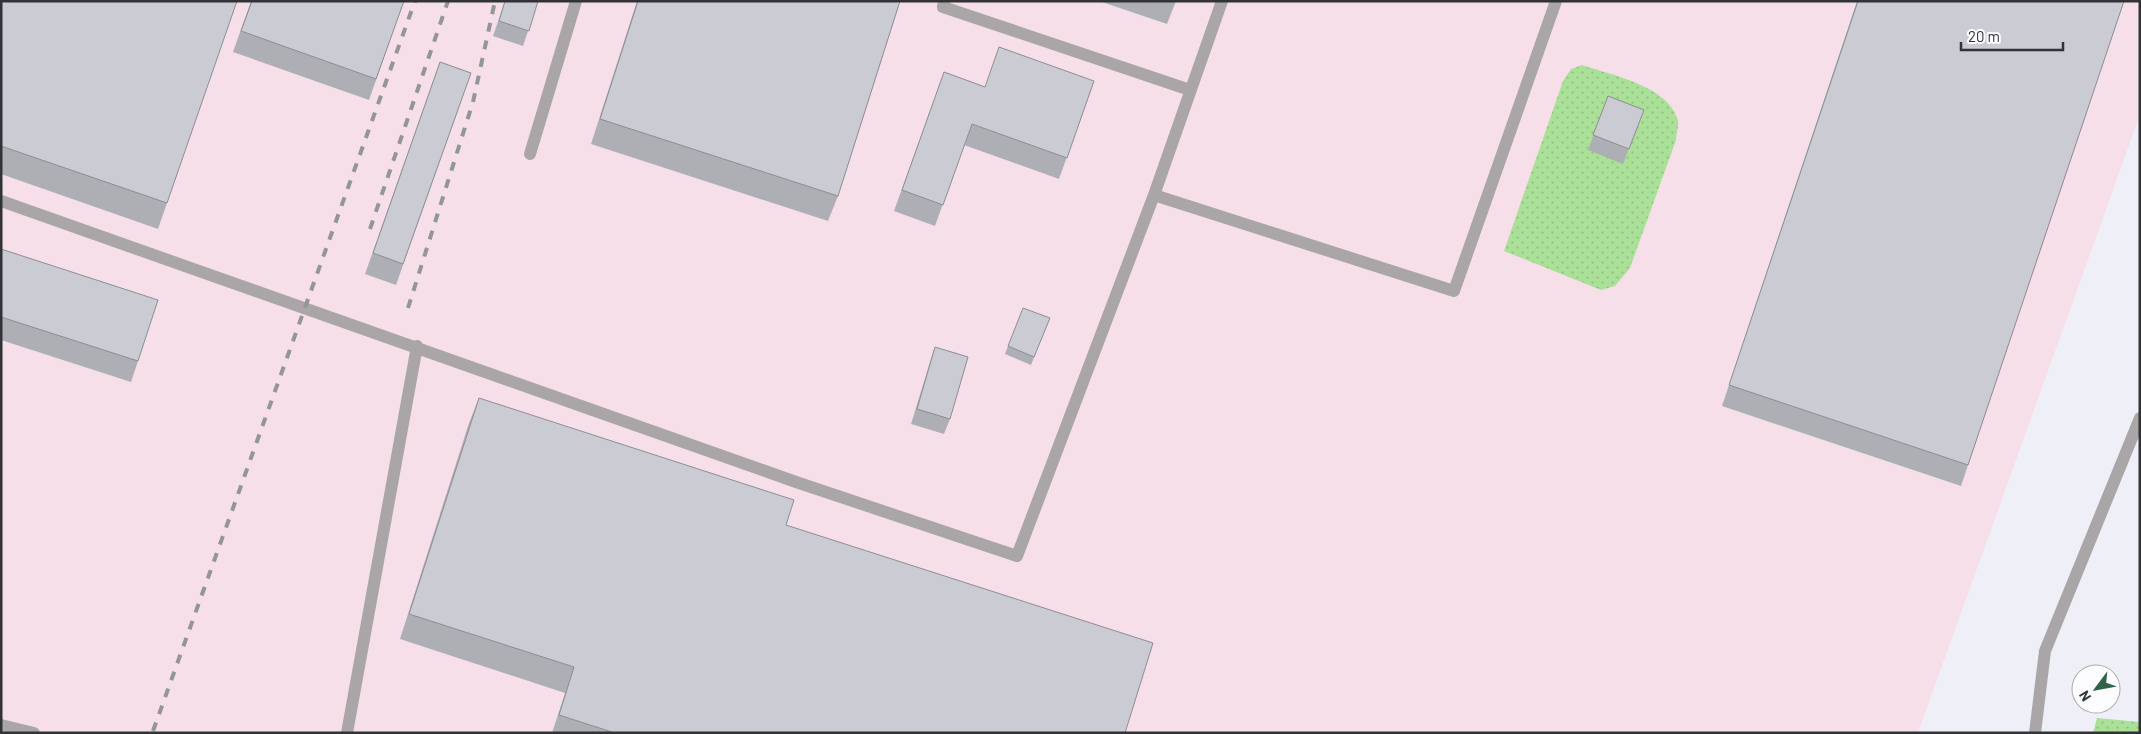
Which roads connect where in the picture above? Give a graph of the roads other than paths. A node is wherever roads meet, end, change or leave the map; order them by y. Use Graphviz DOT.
graph roads {
  1 [pos="576,1"];
  2 [pos="944,1"];
  3 [pos="1222,1"];
  4 [pos="1556,1"];
  5 [pos="1190,90"];
  6 [pos="530,154"];
  7 [pos="1154,195"];
  8 [pos="1,201"];
  9 [pos="417,346"];
  10 [pos="2140,418"];
  11 [pos="1,725"];
  12 [pos="34,733"];
  13 [pos="347,733"];
  14 [pos="2035,733"];
  1 -- 6 [label="street"];
  2 -- 5 [label="street"];
  3 -- 5 [label="street"];
  4 -- 7 [label="street"];
  5 -- 7 [label="street"];
  7 -- 9 [label="street"];
  8 -- 9 [label="street"];
  9 -- 13 [label="street"];
  10 -- 14 [label="street"];
  11 -- 12 [label="street"];
}
